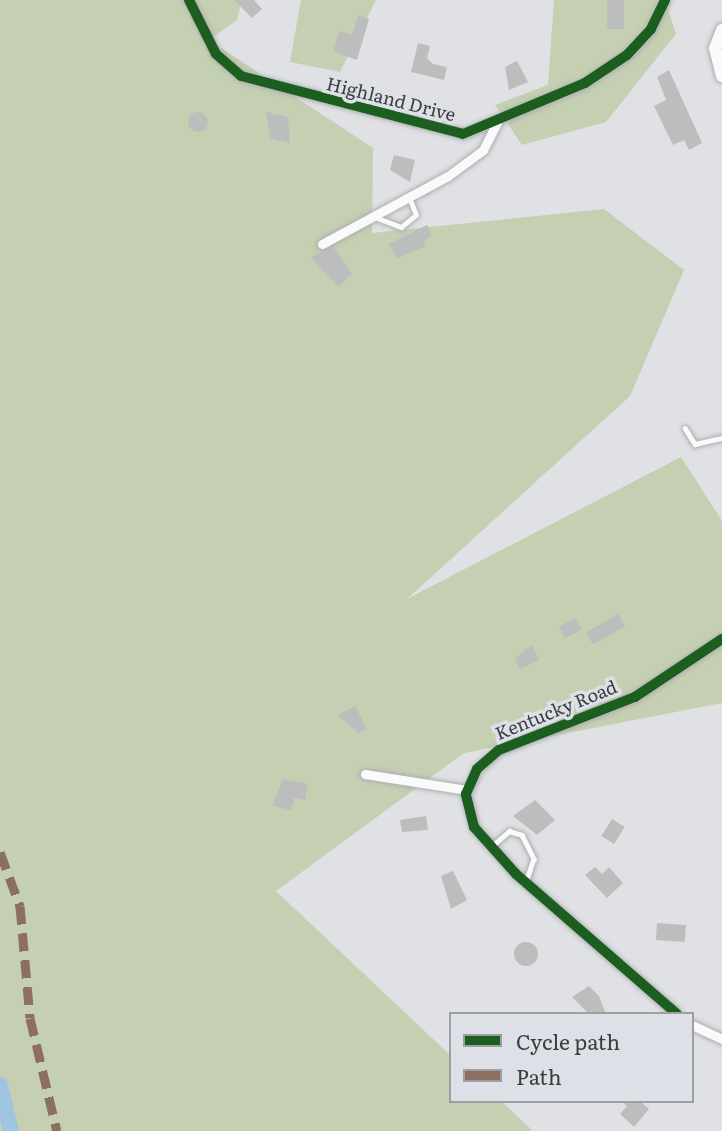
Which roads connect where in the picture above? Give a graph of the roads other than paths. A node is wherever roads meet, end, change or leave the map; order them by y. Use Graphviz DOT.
graph roads {
  1 [pos="189,0"];
  2 [pos="665,0"];
  3 [pos="722,30"];
  4 [pos="722,76"];
  5 [pos="496,122"];
  6 [pos="409,198"];
  7 [pos="375,217"];
  8 [pos="322,244"];
  9 [pos="685,428"];
  10 [pos="722,438"];
  11 [pos="722,639"];
  12 [pos="365,774"];
  13 [pos="467,790"];
  14 [pos="491,848"];
  15 [pos="526,883"];
  16 [pos="675,1012"];
  17 [pos="694,1026"];
  18 [pos="722,1039"];
  1 -- 5 [label="street, Highland Drive"];
  2 -- 5 [label="street, Highland Drive"];
  3 -- 4 [label="street"];
  5 -- 6 [label="street"];
  6 -- 7 [label="street"];
  6 -- 7 [label="lane"];
  7 -- 8 [label="street"];
  9 -- 10 [label="lane"];
  11 -- 13 [label="street, Kentucky Road"];
  12 -- 13 [label="street"];
  13 -- 14 [label="street"];
  14 -- 15 [label="street"];
  14 -- 15 [label="lane"];
  15 -- 16 [label="street"];
  17 -- 18 [label="street"];
}
